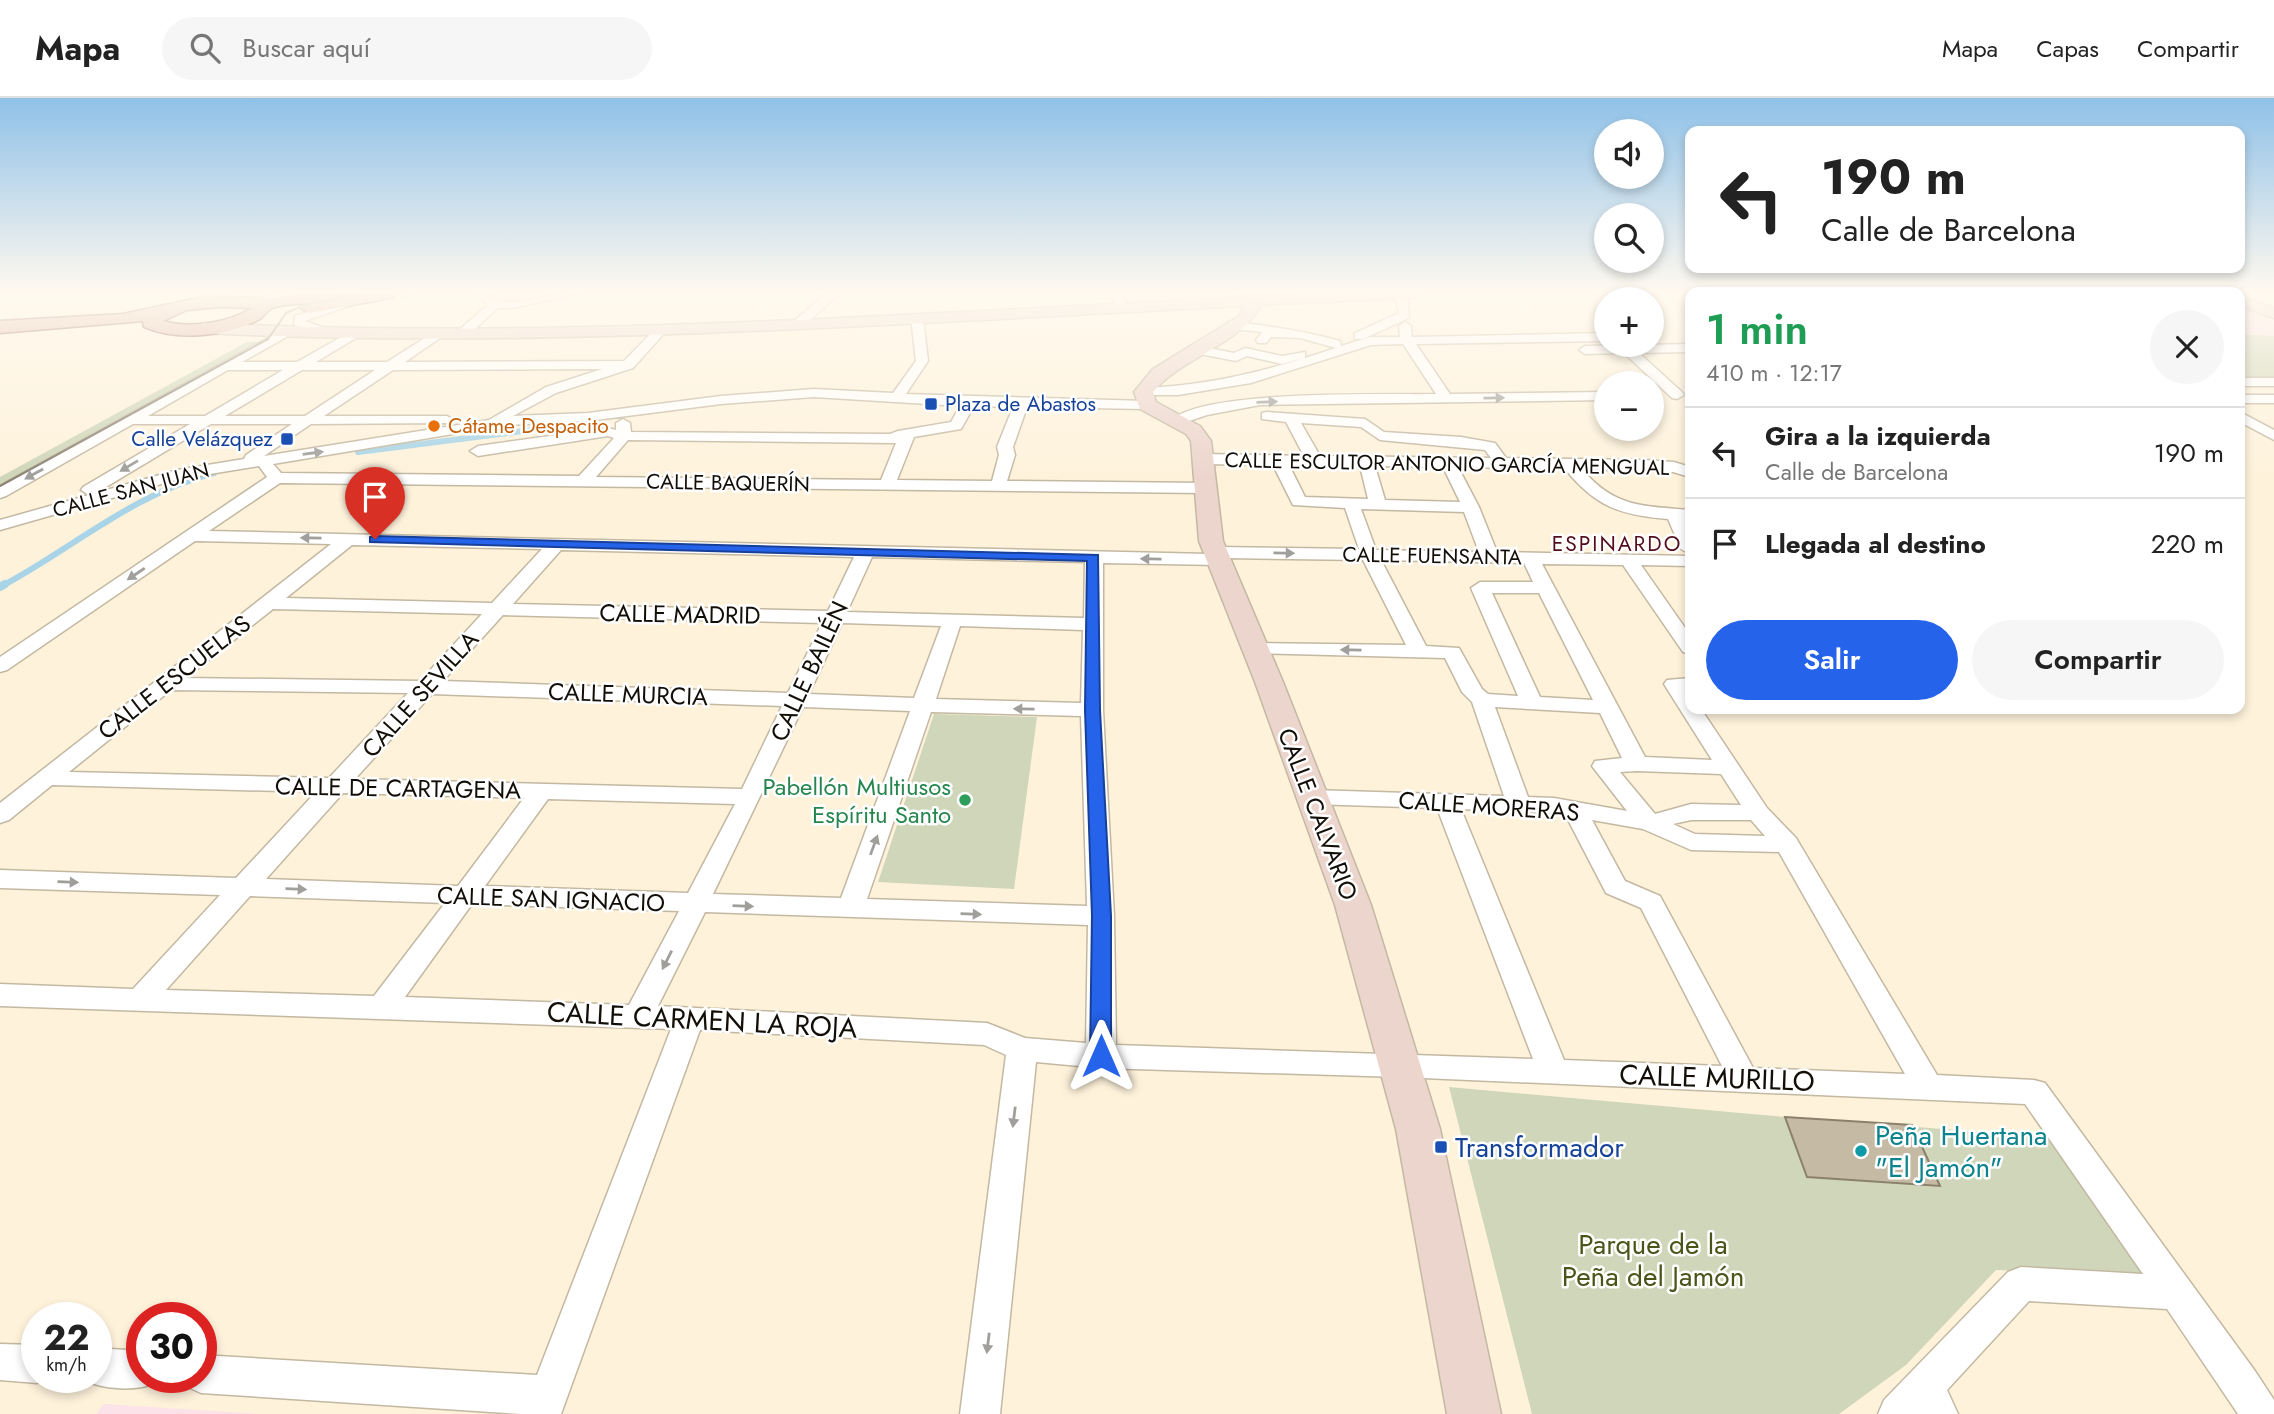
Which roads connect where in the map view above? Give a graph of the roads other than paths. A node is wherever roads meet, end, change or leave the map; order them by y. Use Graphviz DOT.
graph roads {
  1 [pos="246,354"];
  2 [pos="319,354"];
  3 [pos="407,354"];
  4 [pos="638,354"];
  5 [pos="921,354"];
  6 [pos="1186,354"];
  7 [pos="1222,354"];
  8 [pos="1241,354"];
  9 [pos="1256,354"];
  10 [pos="1303,354"];
  11 [pos="1312,354"];
  12 [pos="1415,354"];
  13 [pos="1638,357"];
  14 [pos="628,365"];
  15 [pos="226,366"];
  16 [pos="300,366"];
  17 [pos="389,366"];
  18 [pos="2245,382"];
  19 [pos="2274,382"];
  20 [pos="1684,394"];
  21 [pos="1664,395"];
  22 [pos="1594,396"];
  23 [pos="897,397"];
  24 [pos="1446,399"];
  25 [pos="2245,399"];
  26 [pos="2274,399"];
  27 [pos="969,402"];
  28 [pos="1021,403"];
  29 [pos="1173,406"];
  30 [pos="621,407"];
  31 [pos="1291,417"];
  32 [pos="2245,419"];
  33 [pos="132,420"];
  34 [pos="307,421"];
  35 [pos="501,421"];
  36 [pos="203,422"];
  37 [pos="908,433"];
  38 [pos="624,436"];
  39 [pos="2274,436"];
  40 [pos="478,451"];
  41 [pos="254,461"];
  42 [pos="1279,461"];
  43 [pos="1315,461"];
  44 [pos="1366,461"];
  45 [pos="1448,462"];
  46 [pos="1500,462"];
  47 [pos="1569,463"];
  48 [pos="1685,470"];
  49 [pos="1203,474"];
  50 [pos="276,478"];
  51 [pos="584,481"];
  52 [pos="887,484"];
  53 [pos="998,486"];
  54 [pos="93,488"];
  55 [pos="118,490"];
  56 [pos="0,493"];
  57 [pos="1351,503"];
  58 [pos="1378,504"];
  59 [pos="1471,507"];
  60 [pos="52,509"];
  61 [pos="1682,514"];
  62 [pos="3,525"];
  63 [pos="193,536"];
  64 [pos="349,538"];
  65 [pos="557,544"];
  66 [pos="866,551"];
  67 [pos="1369,554"];
  68 [pos="1217,556"];
  69 [pos="1094,557"];
  70 [pos="1490,558"];
  71 [pos="1530,558"];
  72 [pos="1628,560"];
  73 [pos="1685,561"];
  74 [pos="1544,587"];
  75 [pos="267,603"];
  76 [pos="497,610"];
  77 [pos="835,617"];
  78 [pos="953,620"];
  79 [pos="1093,624"];
  80 [pos="1685,642"];
  81 [pos="1255,649"];
  82 [pos="1419,650"];
  83 [pos="0,666"];
  84 [pos="164,684"];
  85 [pos="1685,684"];
  86 [pos="425,687"];
  87 [pos="1482,700"];
  88 [pos="794,701"];
  89 [pos="1685,701"];
  90 [pos="1532,703"];
  91 [pos="923,707"];
  92 [pos="1609,707"];
  93 [pos="1092,710"];
  94 [pos="1693,714"];
  95 [pos="1637,764"];
  96 [pos="1727,767"];
  97 [pos="47,778"];
  98 [pos="335,787"];
  99 [pos="541,792"];
  100 [pos="750,797"];
  101 [pos="1312,797"];
  102 [pos="1446,802"];
  103 [pos="1519,804"];
  104 [pos="1574,809"];
  105 [pos="1758,813"];
  106 [pos="0,815"];
  107 [pos="1649,823"];
  108 [pos="1787,844"];
  109 [pos="0,879"];
  110 [pos="244,887"];
  111 [pos="465,896"];
  112 [pos="696,904"];
  113 [pos="850,909"];
  114 [pos="1101,916"];
  115 [pos="0,995"];
  116 [pos="141,999"];
  117 [pos="382,1007"];
  118 [pos="638,1016"];
  119 [pos="690,1018"];
  120 [pos="1022,1049"];
  121 [pos="1101,1056"];
  122 [pos="1400,1065"];
  123 [pos="1553,1071"];
  124 [pos="1744,1080"];
  125 [pos="1928,1087"];
  126 [pos="2177,1293"];
  127 [pos="0,1362"];
  128 [pos="21,1363"];
  129 [pos="217,1375"];
  130 [pos="1932,1400"];
  131 [pos="545,1405"];
  132 [pos="980,1414"];
  133 [pos="1474,1414"];
  134 [pos="1898,1414"];
  135 [pos="2260,1414"];
  1 -- 15 [label="street"];
  2 -- 16 [label="street"];
  3 -- 17 [label="street"];
  4 -- 14 [label="street, CALLE SAN JUAN"];
  5 -- 23 [label="street"];
  6 -- 29 [label="main road"];
  7 -- 8 [label="street"];
  9 -- 10 [label="street"];
  11 -- 29 [label="street"];
  12 -- 24 [label="street"];
  13 -- 20 [label="street"];
  14 -- 17 [label="street"];
  14 -- 35 [label="street, CALLE SAN JUAN"];
  15 -- 16 [label="street"];
  15 -- 33 [label="street"];
  16 -- 17 [label="street"];
  16 -- 36 [label="street"];
  17 -- 34 [label="street"];
  18 -- 19 [label="street"];
  20 -- 21 [label="street"];
  24 -- 22 [label="street, one-way"];
  23 -- 27 [label="street, CALLE SAN JUAN"];
  23 -- 30 [label="street, CALLE SAN JUAN"];
  29 -- 24 [label="street, one-way"];
  25 -- 26 [label="street"];
  27 -- 28 [label="street, CALLE SAN JUAN"];
  27 -- 37 [label="street"];
  28 -- 29 [label="street, CALLE SAN JUAN"];
  28 -- 53 [label="street"];
  29 -- 31 [label="street"];
  29 -- 49 [label="main road, CALLE CALVARIO"];
  30 -- 35 [label="street, CALLE SAN JUAN"];
  30 -- 38 [label="street"];
  31 -- 43 [label="street"];
  31 -- 46 [label="street"];
  32 -- 39 [label="street"];
  33 -- 36 [label="street"];
  33 -- 56 [label="street, one-way"];
  34 -- 35 [label="street"];
  34 -- 36 [label="street"];
  34 -- 41 [label="street"];
  41 -- 35 [label="street, CALLE SAN JUAN, one-way"];
  36 -- 54 [label="street, one-way"];
  37 -- 38 [label="street"];
  37 -- 52 [label="street"];
  38 -- 40 [label="street"];
  38 -- 51 [label="street"];
  41 -- 50 [label="street"];
  41 -- 55 [label="street, CALLE SAN JUAN"];
  42 -- 43 [label="street, CALLE ESCULTOR ANTONIO GARCÍA MENGUAL"];
  42 -- 49 [label="street, CALLE ESCULTOR ANTONIO GARCÍA MENGUAL"];
  42 -- 57 [label="street"];
  43 -- 44 [label="street, CALLE ESCULTOR ANTONIO GARCÍA MENGUAL"];
  44 -- 45 [label="street, CALLE ESCULTOR ANTONIO GARCÍA MENGUAL"];
  44 -- 58 [label="street"];
  45 -- 46 [label="street, CALLE ESCULTOR ANTONIO GARCÍA MENGUAL"];
  45 -- 59 [label="street"];
  46 -- 47 [label="street, CALLE ESCULTOR ANTONIO GARCÍA MENGUAL"];
  47 -- 48 [label="street, CALLE ESCULTOR ANTONIO GARCÍA MENGUAL"];
  47 -- 61 [label="street"];
  49 -- 53 [label="street, CALLE BAQUERÍN"];
  49 -- 68 [label="main road, CALLE CALVARIO"];
  50 -- 51 [label="street, CALLE BAQUERÍN"];
  50 -- 63 [label="street"];
  51 -- 52 [label="street, CALLE BAQUERÍN"];
  52 -- 53 [label="street, CALLE BAQUERÍN"];
  54 -- 55 [label="street"];
  54 -- 60 [label="street"];
  55 -- 60 [label="street, CALLE SAN JUAN"];
  57 -- 58 [label="street"];
  57 -- 67 [label="street"];
  58 -- 59 [label="street"];
  59 -- 70 [label="street"];
  60 -- 62 [label="street, CALLE SAN JUAN"];
  64 -- 63 [label="street, CALLE FUENSANTA, one-way"];
  63 -- 83 [label="street, one-way"];
  64 -- 65 [label="street, CALLE FUENSANTA"];
  64 -- 75 [label="street, CALLE ESCUELAS"];
  65 -- 66 [label="street, CALLE FUENSANTA"];
  65 -- 76 [label="street, CALLE SEVILLA"];
  66 -- 69 [label="street, CALLE FUENSANTA"];
  66 -- 77 [label="street, CALLE BAILÉN"];
  68 -- 67 [label="street, CALLE FUENSANTA, one-way"];
  67 -- 70 [label="street, CALLE FUENSANTA"];
  67 -- 82 [label="street"];
  68 -- 69 [label="street, CALLE FUENSANTA, one-way"];
  68 -- 81 [label="main road, CALLE CALVARIO"];
  69 -- 79 [label="street"];
  70 -- 71 [label="street, CALLE FUENSANTA"];
  71 -- 72 [label="street, CALLE FUENSANTA"];
  71 -- 74 [label="street"];
  72 -- 73 [label="street, CALLE FUENSANTA"];
  72 -- 80 [label="street"];
  74 -- 90 [label="street"];
  74 -- 92 [label="street"];
  75 -- 76 [label="street, CALLE MADRID"];
  75 -- 84 [label="street, CALLE ESCUELAS"];
  76 -- 77 [label="street, CALLE MADRID"];
  76 -- 86 [label="street, CALLE SEVILLA"];
  77 -- 78 [label="street, CALLE MADRID"];
  77 -- 88 [label="street, CALLE BAILÉN"];
  78 -- 79 [label="street, CALLE MADRID"];
  78 -- 91 [label="street"];
  79 -- 93 [label="street"];
  82 -- 81 [label="street, one-way"];
  81 -- 101 [label="main road, CALLE CALVARIO"];
  82 -- 87 [label="street"];
  84 -- 86 [label="street, CALLE MURCIA"];
  84 -- 97 [label="street, CALLE ESCUELAS"];
  85 -- 89 [label="street"];
  86 -- 88 [label="street, CALLE MURCIA"];
  86 -- 98 [label="street, CALLE SEVILLA"];
  87 -- 90 [label="street"];
  87 -- 103 [label="street"];
  88 -- 91 [label="street, CALLE MURCIA"];
  88 -- 100 [label="street, CALLE BAILÉN"];
  90 -- 92 [label="street"];
  93 -- 91 [label="street, CALLE MURCIA, one-way"];
  113 -- 91 [label="street, one-way"];
  92 -- 95 [label="street"];
  93 -- 114 [label="street"];
  94 -- 96 [label="street"];
  95 -- 96 [label="street"];
  95 -- 107 [label="street"];
  96 -- 105 [label="street"];
  97 -- 98 [label="street, CALLE DE CARTAGENA"];
  97 -- 106 [label="street, CALLE ESCUELAS"];
  98 -- 99 [label="street, CALLE DE CARTAGENA"];
  98 -- 110 [label="street, CALLE SEVILLA"];
  99 -- 100 [label="street, CALLE DE CARTAGENA"];
  99 -- 111 [label="street"];
  100 -- 112 [label="street, CALLE BAILÉN"];
  101 -- 102 [label="street, CALLE MORERAS"];
  101 -- 122 [label="main road, CALLE CALVARIO"];
  102 -- 103 [label="street, CALLE MORERAS"];
  102 -- 123 [label="street"];
  103 -- 104 [label="street, CALLE MORERAS"];
  104 -- 107 [label="street, CALLE MORERAS"];
  104 -- 124 [label="street"];
  105 -- 107 [label="street"];
  105 -- 108 [label="street"];
  107 -- 108 [label="street, CALLE MORERAS"];
  108 -- 125 [label="street"];
  109 -- 110 [label="street, CALLE SAN IGNACIO, one-way"];
  110 -- 111 [label="street, CALLE SAN IGNACIO, one-way"];
  110 -- 116 [label="street, CALLE SEVILLA"];
  111 -- 112 [label="street, CALLE SAN IGNACIO"];
  111 -- 117 [label="street"];
  112 -- 113 [label="street, CALLE SAN IGNACIO, one-way"];
  112 -- 118 [label="street, CALLE BAILÉN, one-way"];
  113 -- 114 [label="street, CALLE SAN IGNACIO, one-way"];
  114 -- 121 [label="street"];
  115 -- 116 [label="street, CALLE CARMEN LA ROJA"];
  116 -- 117 [label="street, CALLE CARMEN LA ROJA"];
  117 -- 118 [label="street, CALLE CARMEN LA ROJA"];
  118 -- 119 [label="street, CALLE CARMEN LA ROJA"];
  119 -- 120 [label="street, CALLE CARMEN LA ROJA"];
  119 -- 131 [label="street"];
  120 -- 121 [label="street, CALLE CARMEN LA ROJA"];
  120 -- 132 [label="street, one-way"];
  121 -- 122 [label="street, CALLE CARMEN LA ROJA"];
  122 -- 123 [label="street, CALLE MURILLO"];
  122 -- 133 [label="main road, CALLE CALVARIO"];
  123 -- 124 [label="street, CALLE MURILLO"];
  124 -- 125 [label="street, CALLE MURILLO"];
  125 -- 126 [label="street, CALLE MURILLO"];
  126 -- 130 [label="street"];
  126 -- 135 [label="street"];
  127 -- 128 [label="street"];
  129 -- 131 [label="street"];
  130 -- 134 [label="street"];
}
